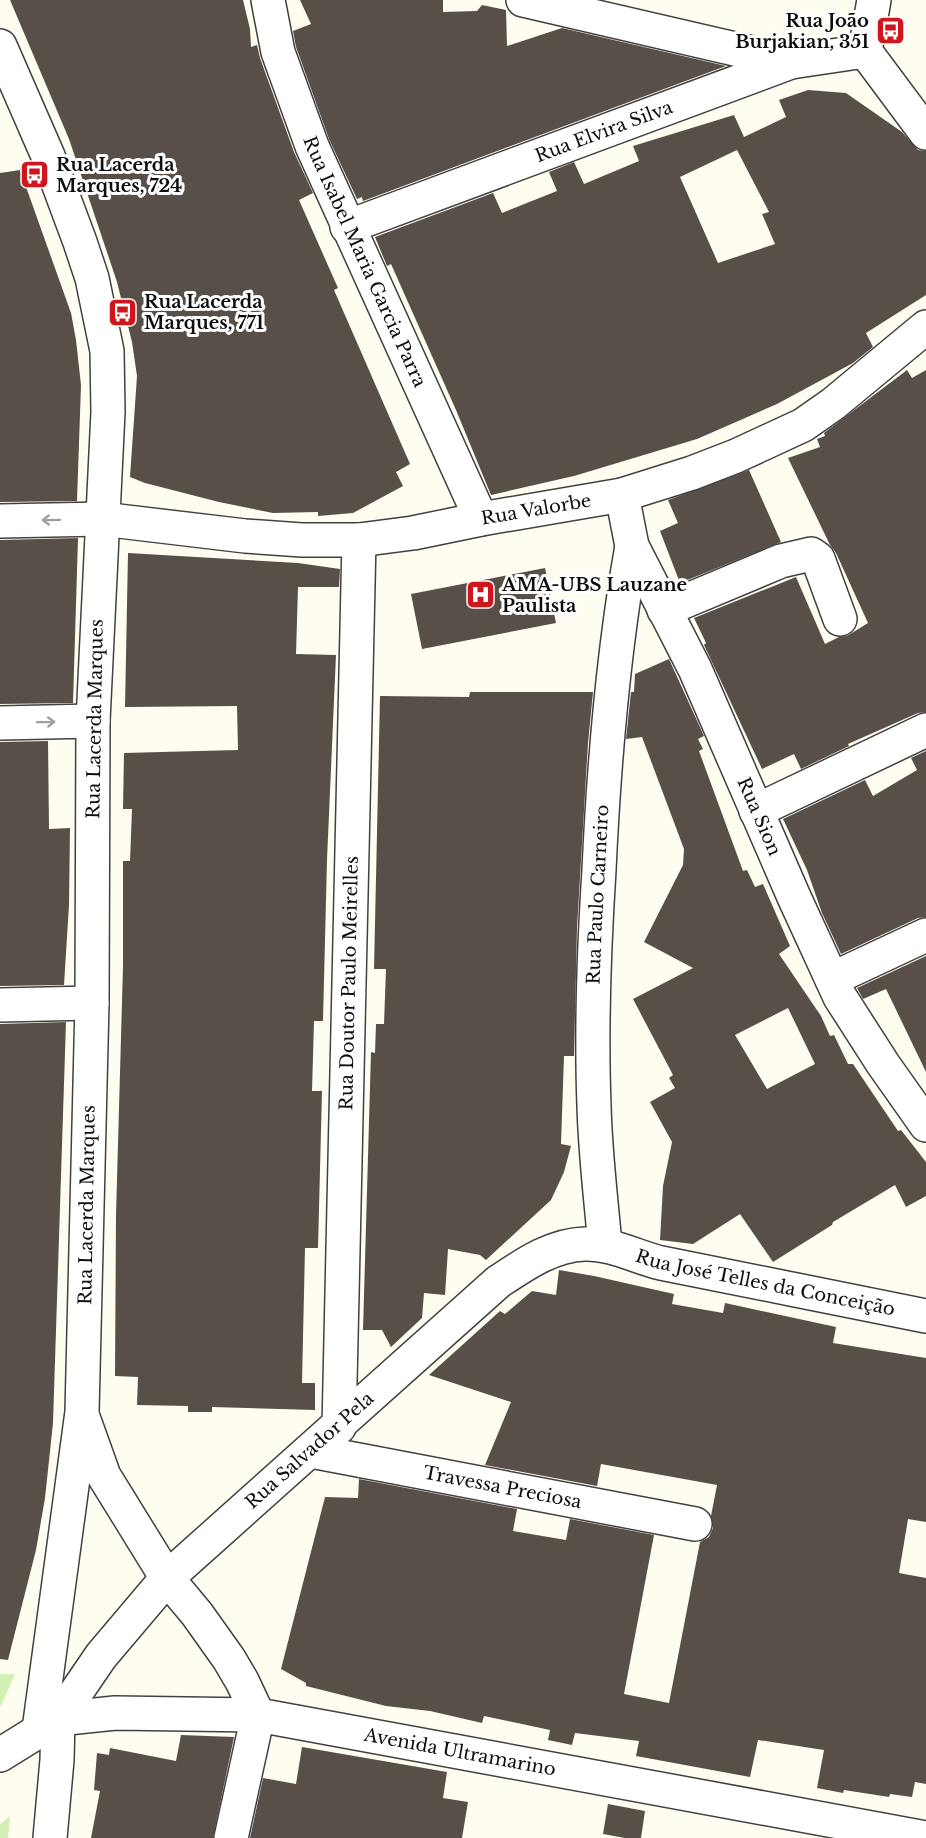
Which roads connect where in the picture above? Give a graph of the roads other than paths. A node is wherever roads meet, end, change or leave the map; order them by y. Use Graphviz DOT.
graph roads {
  1 [pos="268,0"];
  2 [pos="523,0"];
  3 [pos="874,0"];
  4 [pos="0,46"];
  5 [pos="865,51"];
  6 [pos="791,62"];
  7 [pos="926,134"];
  8 [pos="347,226"];
  9 [pos="926,327"];
  10 [pos="622,495"];
  11 [pos="102,519"];
  12 [pos="481,519"];
  13 [pos="0,521"];
  14 [pos="359,540"];
  15 [pos="632,546"];
  16 [pos="664,610"];
  17 [pos="840,619"];
  18 [pos="93,721"];
  19 [pos="0,723"];
  20 [pos="926,730"];
  21 [pos="756,811"];
  22 [pos="926,936"];
  23 [pos="832,979"];
  24 [pos="92,1003"];
  25 [pos="0,1005"];
  26 [pos="926,1125"];
  27 [pos="605,1245"];
  28 [pos="926,1316"];
  29 [pos="82,1412"];
  30 [pos="339,1427"];
  31 [pos="311,1451"];
  32 [pos="695,1524"];
  33 [pos="167,1578"];
  34 [pos="258,1715"];
  35 [pos="48,1724"];
  36 [pos="0,1755"];
  37 [pos="50,1838"];
  38 [pos="231,1838"];
  39 [pos="926,1838"];
  1 -- 8 [label="street, Rua Isabel Maria Garcia Parra"];
  2 -- 6 [label="street"];
  3 -- 5 [label="street"];
  4 -- 11 [label="street, Rua Lacerda Marques"];
  5 -- 6 [label="street, Rua Elvira Silva"];
  5 -- 7 [label="street"];
  6 -- 8 [label="street, Rua Elvira Silva"];
  8 -- 12 [label="street, Rua Isabel Maria Garcia Parra"];
  9 -- 10 [label="street, Rua Valorbe"];
  10 -- 12 [label="street, Rua Valorbe"];
  10 -- 15 [label="street, Rua Sion"];
  11 -- 13 [label="street, Rua Valorbe, one-way"];
  11 -- 14 [label="street, Rua Valorbe"];
  11 -- 18 [label="street, Rua Lacerda Marques"];
  12 -- 14 [label="street, Rua Valorbe"];
  14 -- 30 [label="street, Rua Doutor Paulo Meirelles"];
  15 -- 16 [label="street, Rua Sion"];
  15 -- 27 [label="street, Rua Paulo Carneiro"];
  16 -- 17 [label="street"];
  16 -- 21 [label="street, Rua Sion"];
  19 -- 18 [label="street, one-way"];
  18 -- 24 [label="street, Rua Lacerda Marques"];
  20 -- 21 [label="street"];
  21 -- 23 [label="street, Rua Sion"];
  22 -- 23 [label="street"];
  23 -- 26 [label="street, Rua Sion"];
  24 -- 25 [label="street"];
  24 -- 29 [label="street, Rua Lacerda Marques"];
  27 -- 28 [label="street, Rua José Telles da Conceição"];
  27 -- 30 [label="street, Rua Salvador Pela"];
  29 -- 33 [label="street, Rua Lacerda Marques"];
  29 -- 35 [label="street, Rua Lacerda Marques"];
  30 -- 31 [label="street, Rua Salvador Pela"];
  31 -- 32 [label="street, Travessa Preciosa"];
  31 -- 33 [label="street, Rua Salvador Pela"];
  33 -- 34 [label="street, Rua Lacerda Marques"];
  33 -- 35 [label="street, Rua Salvador Pela"];
  34 -- 35 [label="street, Avenida Ultramarino"];
  34 -- 38 [label="street"];
  34 -- 39 [label="street, Avenida Ultramarino"];
  35 -- 36 [label="street, Avenida Ultramarino"];
  35 -- 37 [label="street, Rua Lacerda Marques"];
}
